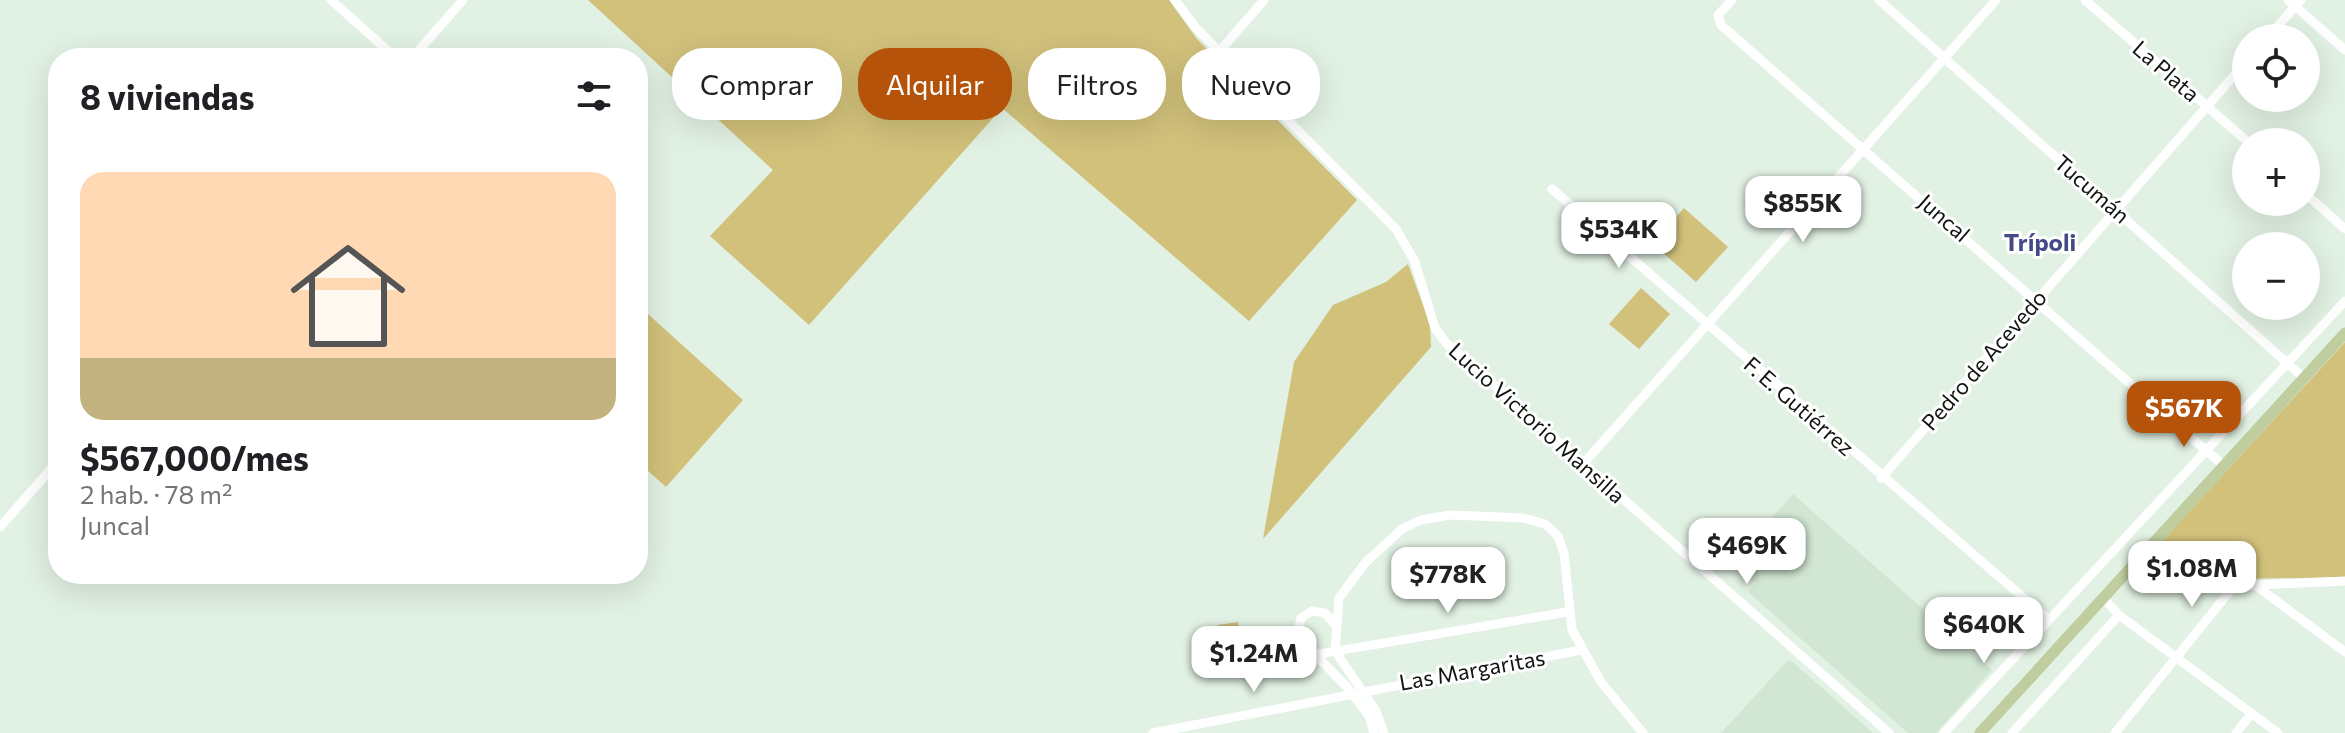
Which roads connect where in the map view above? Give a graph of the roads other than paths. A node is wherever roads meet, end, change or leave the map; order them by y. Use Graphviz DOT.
graph roads {
  1 [pos="331,0"];
  2 [pos="463,0"];
  3 [pos="1175,0"];
  4 [pos="1264,0"];
  5 [pos="1732,0"];
  6 [pos="1879,0"];
  7 [pos="1996,0"];
  8 [pos="2085,0"];
  9 [pos="2294,2"];
  10 [pos="2278,24"];
  11 [pos="385,48"];
  12 [pos="421,48"];
  13 [pos="1216,48"];
  14 [pos="1222,48"];
  15 [pos="2345,50"];
  16 [pos="1944,59"];
  17 [pos="2232,78"];
  18 [pos="2207,106"];
  19 [pos="1287,120"];
  20 [pos="2232,128"];
  21 [pos="1865,149"];
  22 [pos="1552,189"];
  23 [pos="2320,207"];
  24 [pos="2116,210"];
  25 [pos="2345,229"];
  26 [pos="2037,300"];
  27 [pos="2345,301"];
  28 [pos="1708,327"];
  29 [pos="2345,333"];
  30 [pos="2288,364"];
  31 [pos="2304,378"];
  32 [pos="2206,449"];
  33 [pos="1583,464"];
  34 [pos="2224,466"];
  35 [pos="48,472"];
  36 [pos="1881,478"];
  37 [pos="0,527"];
  38 [pos="2345,581"];
  39 [pos="2255,585"];
  40 [pos="2104,599"];
  41 [pos="1567,612"];
  42 [pos="2119,615"];
  43 [pos="2049,620"];
  44 [pos="1335,631"];
  45 [pos="1581,650"];
  46 [pos="1335,651"];
  47 [pos="1314,652"];
  48 [pos="2345,652"];
  49 [pos="2175,657"];
  50 [pos="1254,665"];
  51 [pos="1364,690"];
  52 [pos="1350,692"];
  53 [pos="2252,713"];
  54 [pos="1153,733"];
  55 [pos="1374,733"];
  56 [pos="1384,733"];
  57 [pos="1643,733"];
  58 [pos="1889,733"];
  59 [pos="1944,733"];
  60 [pos="1980,733"];
  61 [pos="2012,733"];
  62 [pos="2115,733"];
  63 [pos="2236,733"];
  64 [pos="2278,733"];
  1 -- 11 [label="street"];
  2 -- 12 [label="street"];
  3 -- 13 [label="street, Lucio Victorio Mansilla"];
  4 -- 14 [label="street"];
  5 -- 21 [label="street, Juncal"];
  6 -- 16 [label="street, Tucumán"];
  7 -- 16 [label="street"];
  8 -- 18 [label="street, La Plata"];
  9 -- 10 [label="street"];
  9 -- 15 [label="street"];
  16 -- 21 [label="street"];
  16 -- 24 [label="street, Tucumán"];
  17 -- 18 [label="street, Pedro de Acevedo"];
  18 -- 20 [label="street, La Plata"];
  18 -- 24 [label="street, Pedro de Acevedo"];
  19 -- 33 [label="street, Lucio Victorio Mansilla"];
  21 -- 26 [label="street, Juncal"];
  21 -- 28 [label="street"];
  22 -- 28 [label="street, F. E. Gutiérrez"];
  23 -- 25 [label="street"];
  24 -- 26 [label="street, Pedro de Acevedo"];
  24 -- 30 [label="street, Tucumán"];
  26 -- 32 [label="street, Juncal"];
  26 -- 36 [label="street, Pedro de Acevedo"];
  27 -- 30 [label="street"];
  28 -- 33 [label="street"];
  28 -- 36 [label="street, F. E. Gutiérrez"];
  29 -- 31 [label="main road"];
  30 -- 31 [label="street, Tucumán"];
  30 -- 32 [label="street"];
  31 -- 34 [label="main road"];
  32 -- 34 [label="street, Juncal"];
  32 -- 43 [label="street"];
  33 -- 58 [label="street, Lucio Victorio Mansilla"];
  34 -- 40 [label="main road"];
  35 -- 37 [label="street"];
  36 -- 43 [label="street, F. E. Gutiérrez"];
  38 -- 39 [label="street"];
  39 -- 48 [label="street"];
  39 -- 49 [label="street"];
  40 -- 42 [label="street"];
  40 -- 60 [label="main road"];
  41 -- 44 [label="street"];
  41 -- 45 [label="street"];
  41 -- 46 [label="street, Las Margaritas"];
  42 -- 49 [label="street"];
  42 -- 61 [label="street"];
  43 -- 59 [label="street"];
  44 -- 46 [label="street"];
  44 -- 47 [label="street"];
  44 -- 47 [label="street"];
  45 -- 51 [label="street, Las Margaritas"];
  45 -- 57 [label="street"];
  46 -- 47 [label="street, Las Margaritas"];
  46 -- 51 [label="street"];
  47 -- 50 [label="street, Las Margaritas"];
  47 -- 52 [label="street"];
  49 -- 53 [label="street"];
  49 -- 62 [label="street"];
  51 -- 52 [label="street, Las Margaritas"];
  51 -- 56 [label="street"];
  52 -- 54 [label="street, Las Margaritas"];
  52 -- 55 [label="street"];
  53 -- 63 [label="street"];
  53 -- 64 [label="street"];
}
